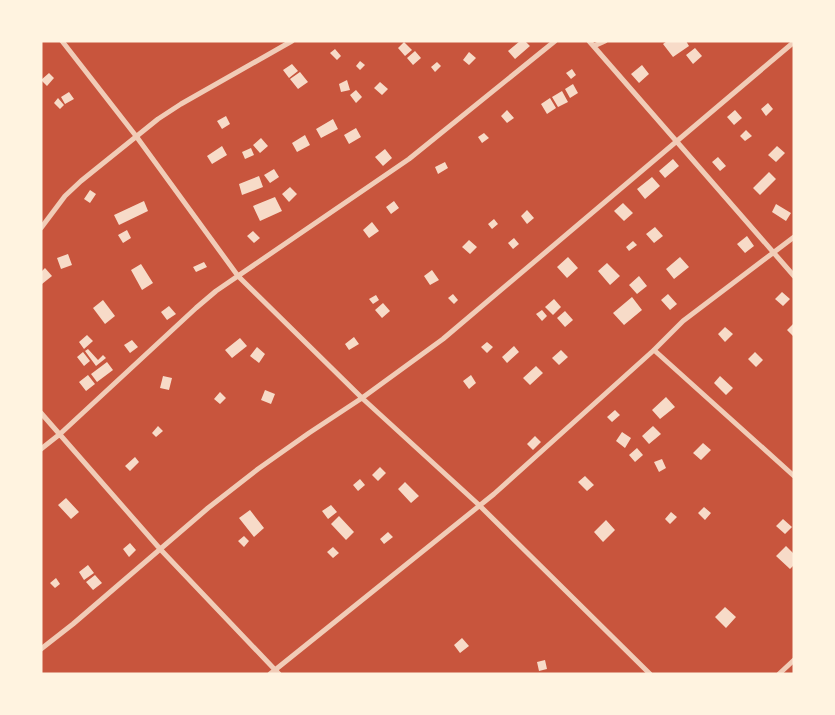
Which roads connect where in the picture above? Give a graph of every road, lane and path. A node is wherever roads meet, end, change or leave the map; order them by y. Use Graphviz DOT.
graph roads {
  1 [pos="62,41"];
  2 [pos="292,41"];
  3 [pos="555,41"];
  4 [pos="589,41"];
  5 [pos="605,41"];
  6 [pos="794,42"];
  7 [pos="594,46"];
  8 [pos="136,136"];
  9 [pos="676,142"];
  10 [pos="41,228"];
  11 [pos="794,237"];
  12 [pos="774,252"];
  13 [pos="238,276"];
  14 [pos="794,276"];
  15 [pos="654,350"];
  16 [pos="362,398"];
  17 [pos="41,412"];
  18 [pos="60,434"];
  19 [pos="41,449"];
  20 [pos="794,476"];
  21 [pos="479,505"];
  22 [pos="161,550"];
  23 [pos="41,649"];
  24 [pos="794,660"];
  25 [pos="274,672"];
  26 [pos="650,674"];
  27 [pos="779,674"];
  1 -- 8 [label="street"];
  2 -- 8 [label="street"];
  3 -- 13 [label="street"];
  4 -- 7 [label="street"];
  5 -- 7 [label="street"];
  6 -- 9 [label="street"];
  7 -- 9 [label="street"];
  8 -- 10 [label="street"];
  8 -- 13 [label="street"];
  9 -- 12 [label="street"];
  9 -- 16 [label="street"];
  11 -- 12 [label="street"];
  12 -- 14 [label="street"];
  12 -- 15 [label="street"];
  13 -- 16 [label="street"];
  13 -- 18 [label="street"];
  15 -- 20 [label="street"];
  15 -- 21 [label="street"];
  16 -- 21 [label="street"];
  16 -- 22 [label="street"];
  17 -- 18 [label="street"];
  18 -- 19 [label="street"];
  18 -- 22 [label="street"];
  21 -- 25 [label="street"];
  21 -- 26 [label="street"];
  22 -- 23 [label="street"];
  22 -- 25 [label="street"];
  24 -- 27 [label="street"];
}
